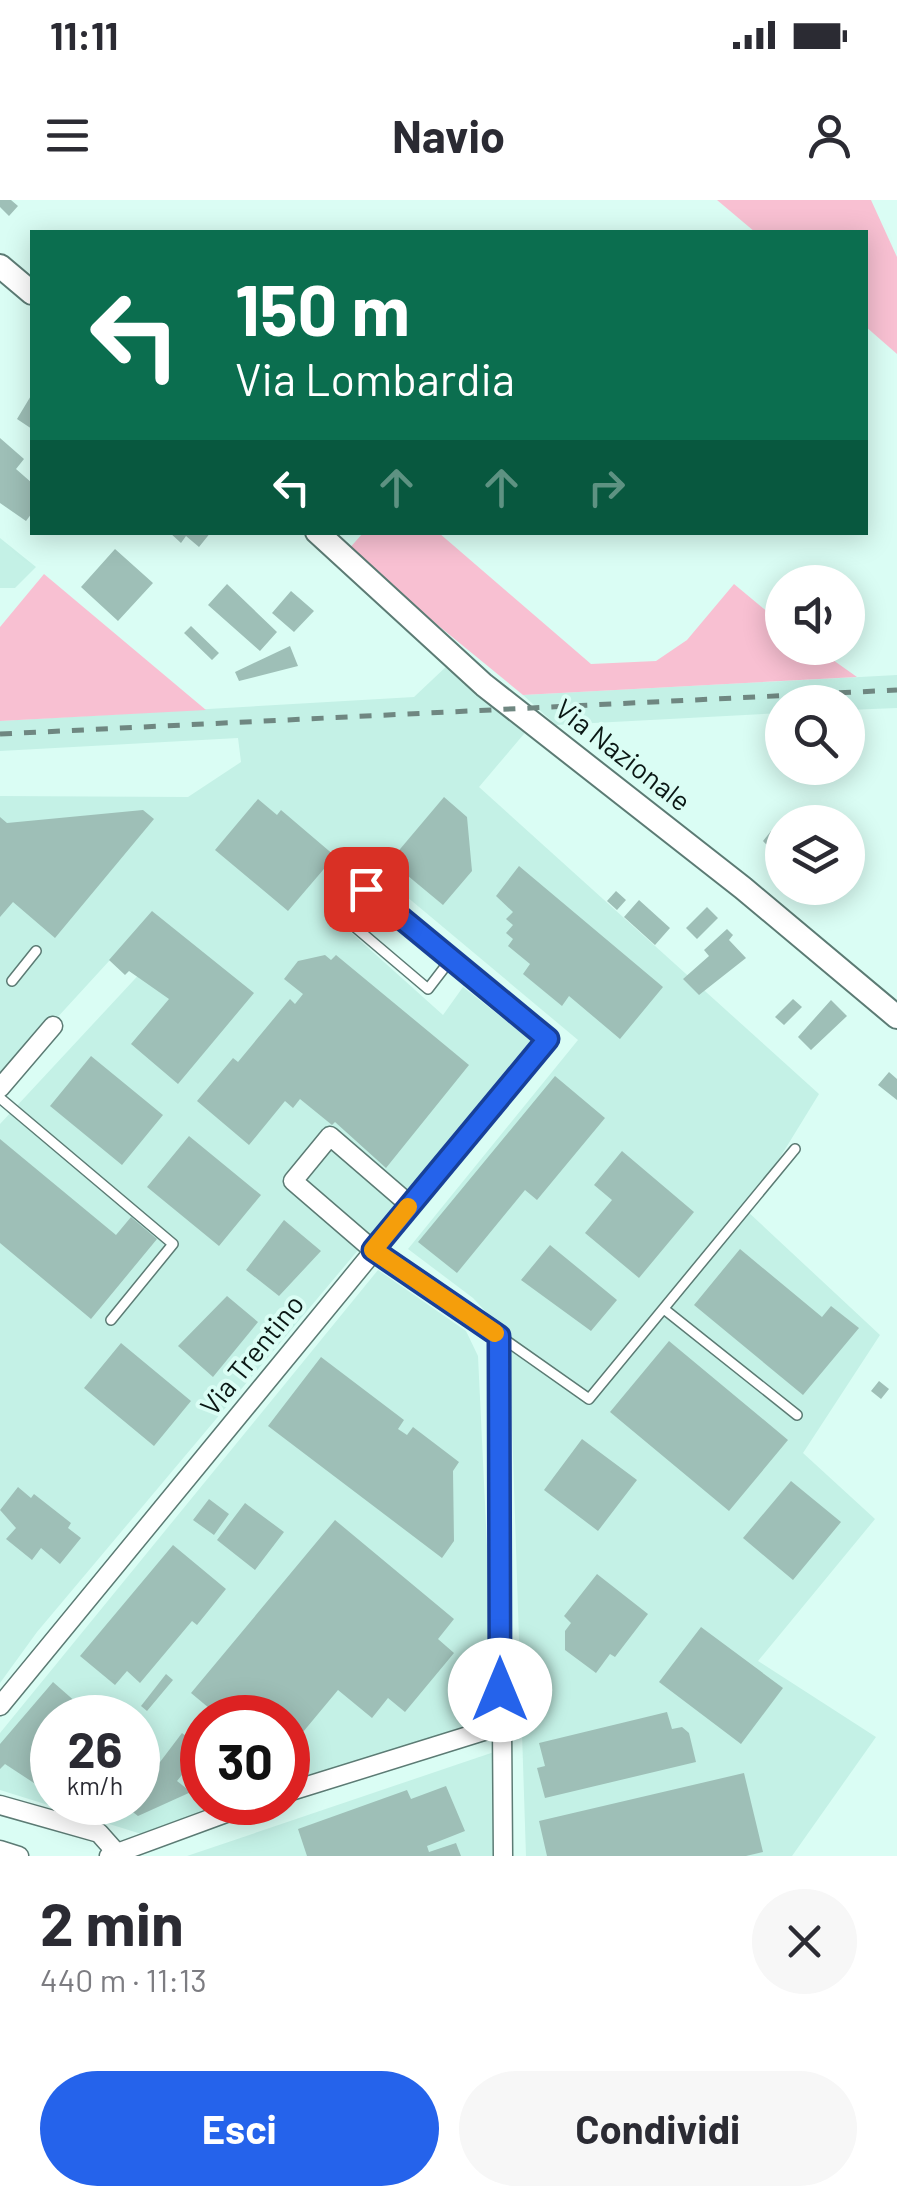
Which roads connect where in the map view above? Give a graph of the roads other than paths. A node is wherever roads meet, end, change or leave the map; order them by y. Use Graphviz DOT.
graph roads {
  1 [pos="0,266"];
  2 [pos="30,292"];
  3 [pos="321,535"];
  4 [pos="36,951"];
  5 [pos="451,960"];
  6 [pos="12,981"];
  7 [pos="897,1017"];
  8 [pos="53,1026"];
  9 [pos="548,1039"];
  10 [pos="0,1088"];
  11 [pos="0,1098"];
  12 [pos="795,1150"];
  13 [pos="410,1205"];
  14 [pos="373,1250"];
  15 [pos="664,1309"];
  16 [pos="111,1320"];
  17 [pos="499,1336"];
  18 [pos="796,1415"];
  19 [pos="0,1706"];
  20 [pos="500,1726"];
  21 [pos="310,1785"];
  22 [pos="0,1805"];
  23 [pos="192,1825"];
  24 [pos="0,1850"];
  25 [pos="112,1854"];
  26 [pos="19,1856"];
  27 [pos="503,1856"];
  1 -- 2 [label="street"];
  3 -- 7 [label="street, Via Nazionale"];
  4 -- 6 [label="lane"];
  5 -- 5 [label="lane"];
  5 -- 9 [label="lane"];
  8 -- 10 [label="street"];
  9 -- 13 [label="street, Via Trentino"];
  11 -- 16 [label="lane"];
  12 -- 15 [label="lane"];
  13 -- 14 [label="street, Via Trentino"];
  13 -- 14 [label="street"];
  14 -- 17 [label="street"];
  14 -- 19 [label="street, Via Trentino"];
  15 -- 17 [label="lane"];
  15 -- 18 [label="lane"];
  17 -- 20 [label="street"];
  20 -- 21 [label="street"];
  20 -- 27 [label="street"];
  22 -- 25 [label="street"];
  23 -- 25 [label="street"];
  24 -- 26 [label="street"];
}
